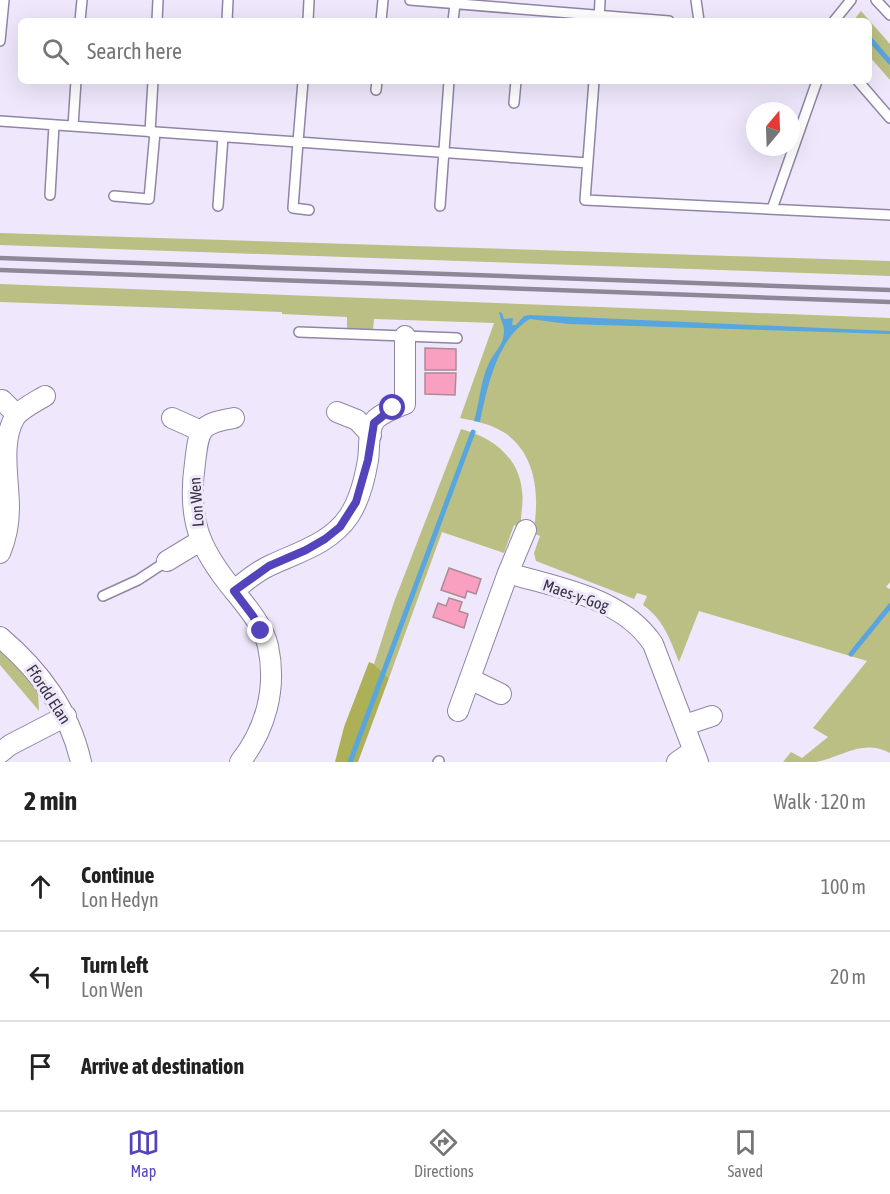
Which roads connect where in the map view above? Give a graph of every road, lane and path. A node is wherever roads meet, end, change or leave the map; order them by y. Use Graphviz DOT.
graph roads {
  1 [pos="4,0"];
  2 [pos="82,0"];
  3 [pos="158,0"];
  4 [pos="228,0"];
  5 [pos="309,0"];
  6 [pos="383,0"];
  7 [pos="410,0"];
  8 [pos="600,0"];
  9 [pos="696,0"];
  10 [pos="851,0"];
  11 [pos="876,0"];
  12 [pos="455,4"];
  13 [pos="527,6"];
  14 [pos="890,15"];
  15 [pos="80,18"];
  16 [pos="157,18"];
  17 [pos="227,18"];
  18 [pos="308,18"];
  19 [pos="381,18"];
  20 [pos="453,18"];
  21 [pos="599,18"];
  22 [pos="699,18"];
  23 [pos="836,18"];
  24 [pos="0,40"];
  25 [pos="76,84"];
  26 [pos="153,84"];
  27 [pos="303,84"];
  28 [pos="449,84"];
  29 [pos="516,84"];
  30 [pos="594,84"];
  31 [pos="816,84"];
  32 [pos="861,84"];
  33 [pos="514,103"];
  34 [pos="890,118"];
  35 [pos="0,121"];
  36 [pos="54,125"];
  37 [pos="73,126"];
  38 [pos="152,132"];
  39 [pos="224,137"];
  40 [pos="298,142"];
  41 [pos="444,153"];
  42 [pos="588,163"];
  43 [pos="50,195"];
  44 [pos="114,196"];
  45 [pos="218,206"];
  46 [pos="440,206"];
  47 [pos="772,209"];
  48 [pos="309,210"];
  49 [pos="890,215"];
  50 [pos="299,332"];
  51 [pos="405,336"];
  52 [pos="457,338"];
  53 [pos="45,396"];
  54 [pos="2,400"];
  55 [pos="337,412"];
  56 [pos="17,414"];
  57 [pos="172,418"];
  58 [pos="234,418"];
  59 [pos="201,431"];
  60 [pos="370,435"];
  61 [pos="526,530"];
  62 [pos="200,541"];
  63 [pos="0,553"];
  64 [pos="167,561"];
  65 [pos="508,573"];
  66 [pos="234,591"];
  67 [pos="103,596"];
  68 [pos="0,637"];
  69 [pos="470,679"];
  70 [pos="501,694"];
  71 [pos="458,711"];
  72 [pos="66,716"];
  73 [pos="712,716"];
  74 [pos="685,724"];
  75 [pos="0,753"];
  76 [pos="690,758"];
  77 [pos="81,762"];
  78 [pos="240,762"];
  1 -- 24 [label="lane"];
  2 -- 15 [label="lane"];
  3 -- 16 [label="lane"];
  4 -- 17 [label="lane"];
  5 -- 18 [label="lane"];
  6 -- 19 [label="lane"];
  7 -- 12 [label="lane"];
  8 -- 21 [label="lane"];
  9 -- 22 [label="lane"];
  10 -- 23 [label="lane"];
  11 -- 14 [label="lane"];
  12 -- 13 [label="lane"];
  12 -- 20 [label="lane"];
  13 -- 21 [label="lane"];
  25 -- 37 [label="lane"];
  26 -- 38 [label="lane"];
  27 -- 40 [label="lane"];
  28 -- 41 [label="lane"];
  29 -- 33 [label="lane"];
  30 -- 42 [label="lane"];
  31 -- 47 [label="lane"];
  32 -- 34 [label="lane"];
  35 -- 36 [label="lane"];
  36 -- 37 [label="lane"];
  36 -- 43 [label="lane"];
  37 -- 38 [label="lane"];
  38 -- 39 [label="lane"];
  38 -- 44 [label="lane"];
  39 -- 40 [label="lane"];
  39 -- 45 [label="lane"];
  40 -- 41 [label="lane"];
  40 -- 48 [label="lane"];
  41 -- 42 [label="lane"];
  41 -- 46 [label="lane"];
  42 -- 47 [label="lane"];
  47 -- 49 [label="lane"];
  50 -- 51 [label="lane"];
  51 -- 52 [label="lane"];
  51 -- 60 [label="street"];
  53 -- 56 [label="street"];
  54 -- 56 [label="street"];
  55 -- 60 [label="street"];
  56 -- 63 [label="street"];
  57 -- 59 [label="street"];
  58 -- 59 [label="street"];
  59 -- 62 [label="street, Lon Wen"];
  60 -- 66 [label="street"];
  61 -- 65 [label="street"];
  62 -- 64 [label="street"];
  62 -- 66 [label="street, Lon Wen"];
  64 -- 67 [label="lane"];
  65 -- 69 [label="street"];
  65 -- 74 [label="street, Maes-y-Gog"];
  66 -- 78 [label="street, Lon Wen"];
  68 -- 72 [label="street, Ffordd Elan"];
  69 -- 70 [label="street"];
  69 -- 71 [label="street"];
  72 -- 75 [label="street"];
  72 -- 77 [label="street, Ffordd Elan"];
  73 -- 74 [label="street"];
  74 -- 76 [label="street, Maes-y-Gog"];
}
